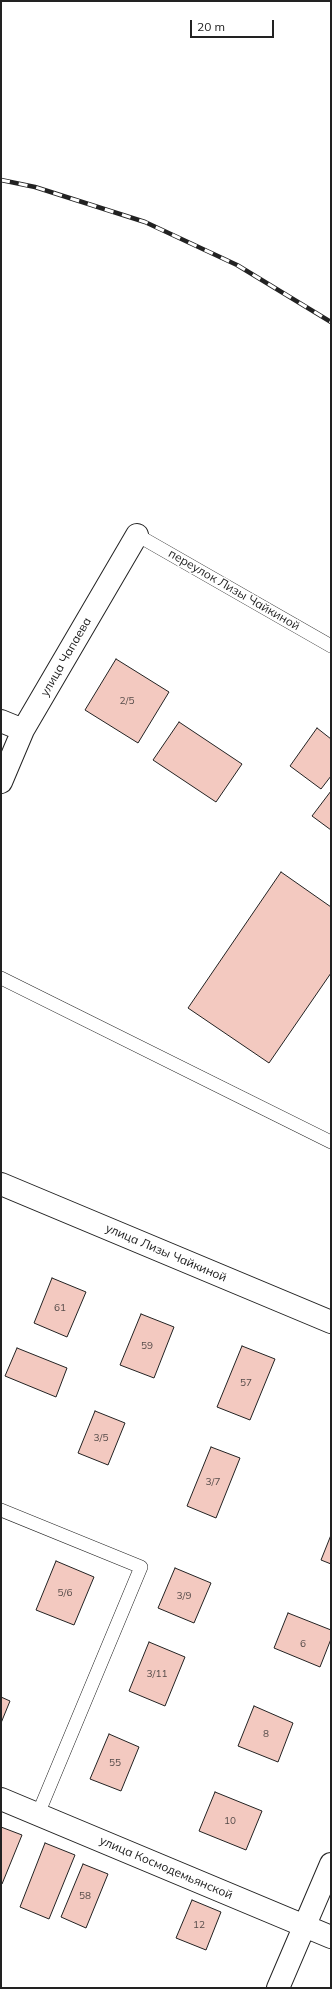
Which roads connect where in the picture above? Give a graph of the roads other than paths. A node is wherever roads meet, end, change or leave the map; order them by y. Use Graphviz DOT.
graph roads {
  1 [pos="137,535"];
  2 [pos="331,646"];
  3 [pos="1,721"];
  4 [pos="23,730"];
  5 [pos="1,782"];
  6 [pos="1,978"];
  7 [pos="331,1142"];
  8 [pos="1,1184"];
  9 [pos="331,1322"];
  10 [pos="1,1510"];
  11 [pos="1,1799"];
  12 [pos="38,1814"];
  13 [pos="331,1864"];
  14 [pos="303,1925"];
  15 [pos="331,1937"];
  16 [pos="278,1988"];
  1 -- 2 [label="lane, переулок Лизы Чайкиной"];
  1 -- 4 [label="street, улица Чапаева"];
  3 -- 4 [label="street"];
  4 -- 5 [label="street, улица Чапаева"];
  6 -- 7 [label="lane"];
  8 -- 9 [label="street, улица Лизы Чайкиной"];
  10 -- 12 [label="lane"];
  11 -- 12 [label="street, улица Космодемьянской"];
  12 -- 14 [label="street, улица Космодемьянской"];
  13 -- 14 [label="street"];
  14 -- 15 [label="street, улица Космодемьянской"];
  14 -- 16 [label="street"];
}
